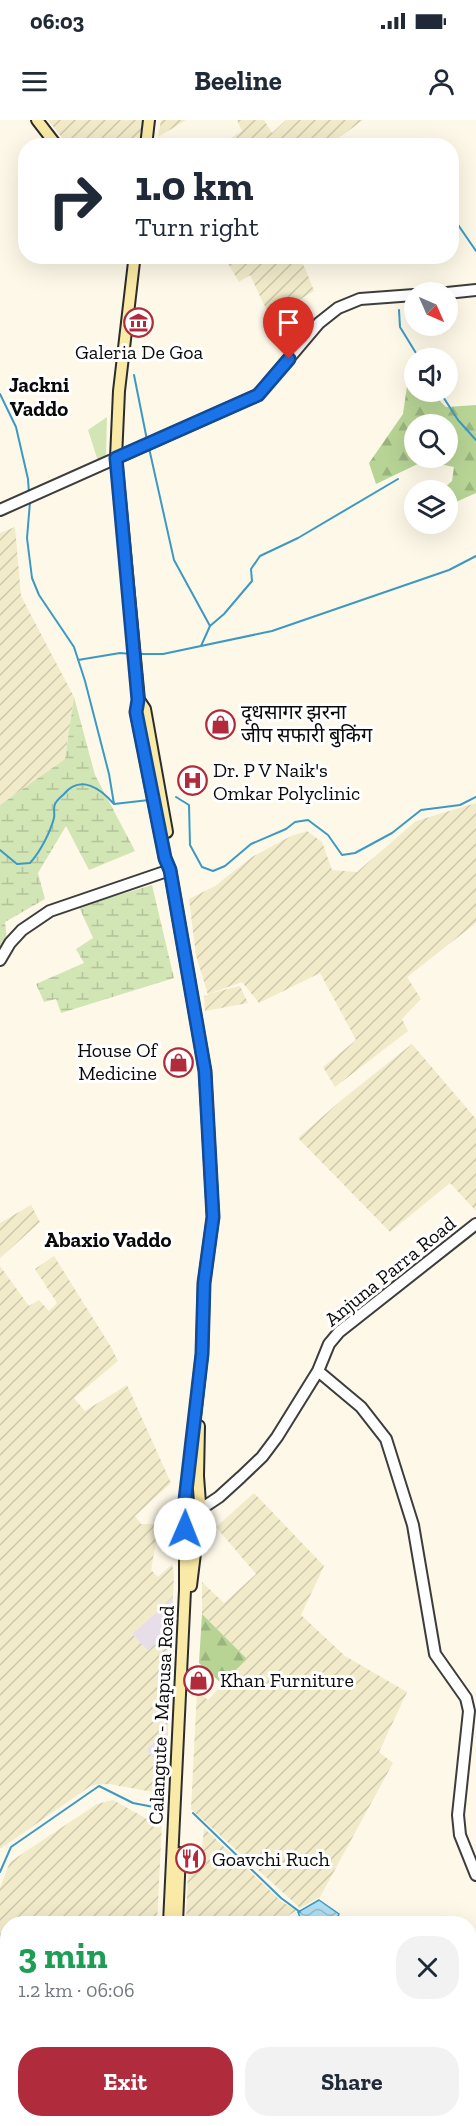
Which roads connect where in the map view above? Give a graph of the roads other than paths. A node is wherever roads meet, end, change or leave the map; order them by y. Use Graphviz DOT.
graph roads {
  1 [pos="37,120"];
  2 [pos="149,120"];
  3 [pos="51,138"];
  4 [pos="147,138"];
  5 [pos="132,264"];
  6 [pos="476,290"];
  7 [pos="458,291"];
  8 [pos="404,296"];
  9 [pos="116,458"];
  10 [pos="0,510"];
  11 [pos="170,870"];
  12 [pos="0,960"];
  13 [pos="476,1224"];
  14 [pos="211,1237"];
  15 [pos="318,1371"];
  16 [pos="195,1505"];
  17 [pos="476,1875"];
  18 [pos="169,1916"];
  19 [pos="177,1916"];
  1 -- 3 [label="main road"];
  2 -- 4 [label="main road"];
  5 -- 9 [label="main road, Calangute - Mapusa Road"];
  6 -- 7 [label="street"];
  8 -- 9 [label="street"];
  9 -- 10 [label="street"];
  9 -- 11 [label="main road, Calangute - Mapusa Road"];
  11 -- 12 [label="street"];
  11 -- 14 [label="main road, Calangute - Mapusa Road"];
  13 -- 15 [label="street, Anjuna Parra Road"];
  14 -- 16 [label="main road, Calangute - Mapusa Road"];
  14 -- 16 [label="main road, Calangute - Mapusa Road"];
  15 -- 16 [label="street, Anjuna Parra Road"];
  15 -- 17 [label="street"];
  16 -- 18 [label="main road, Calangute - Mapusa Road"];
  16 -- 19 [label="main road, Calangute - Mapusa Road"];
}
